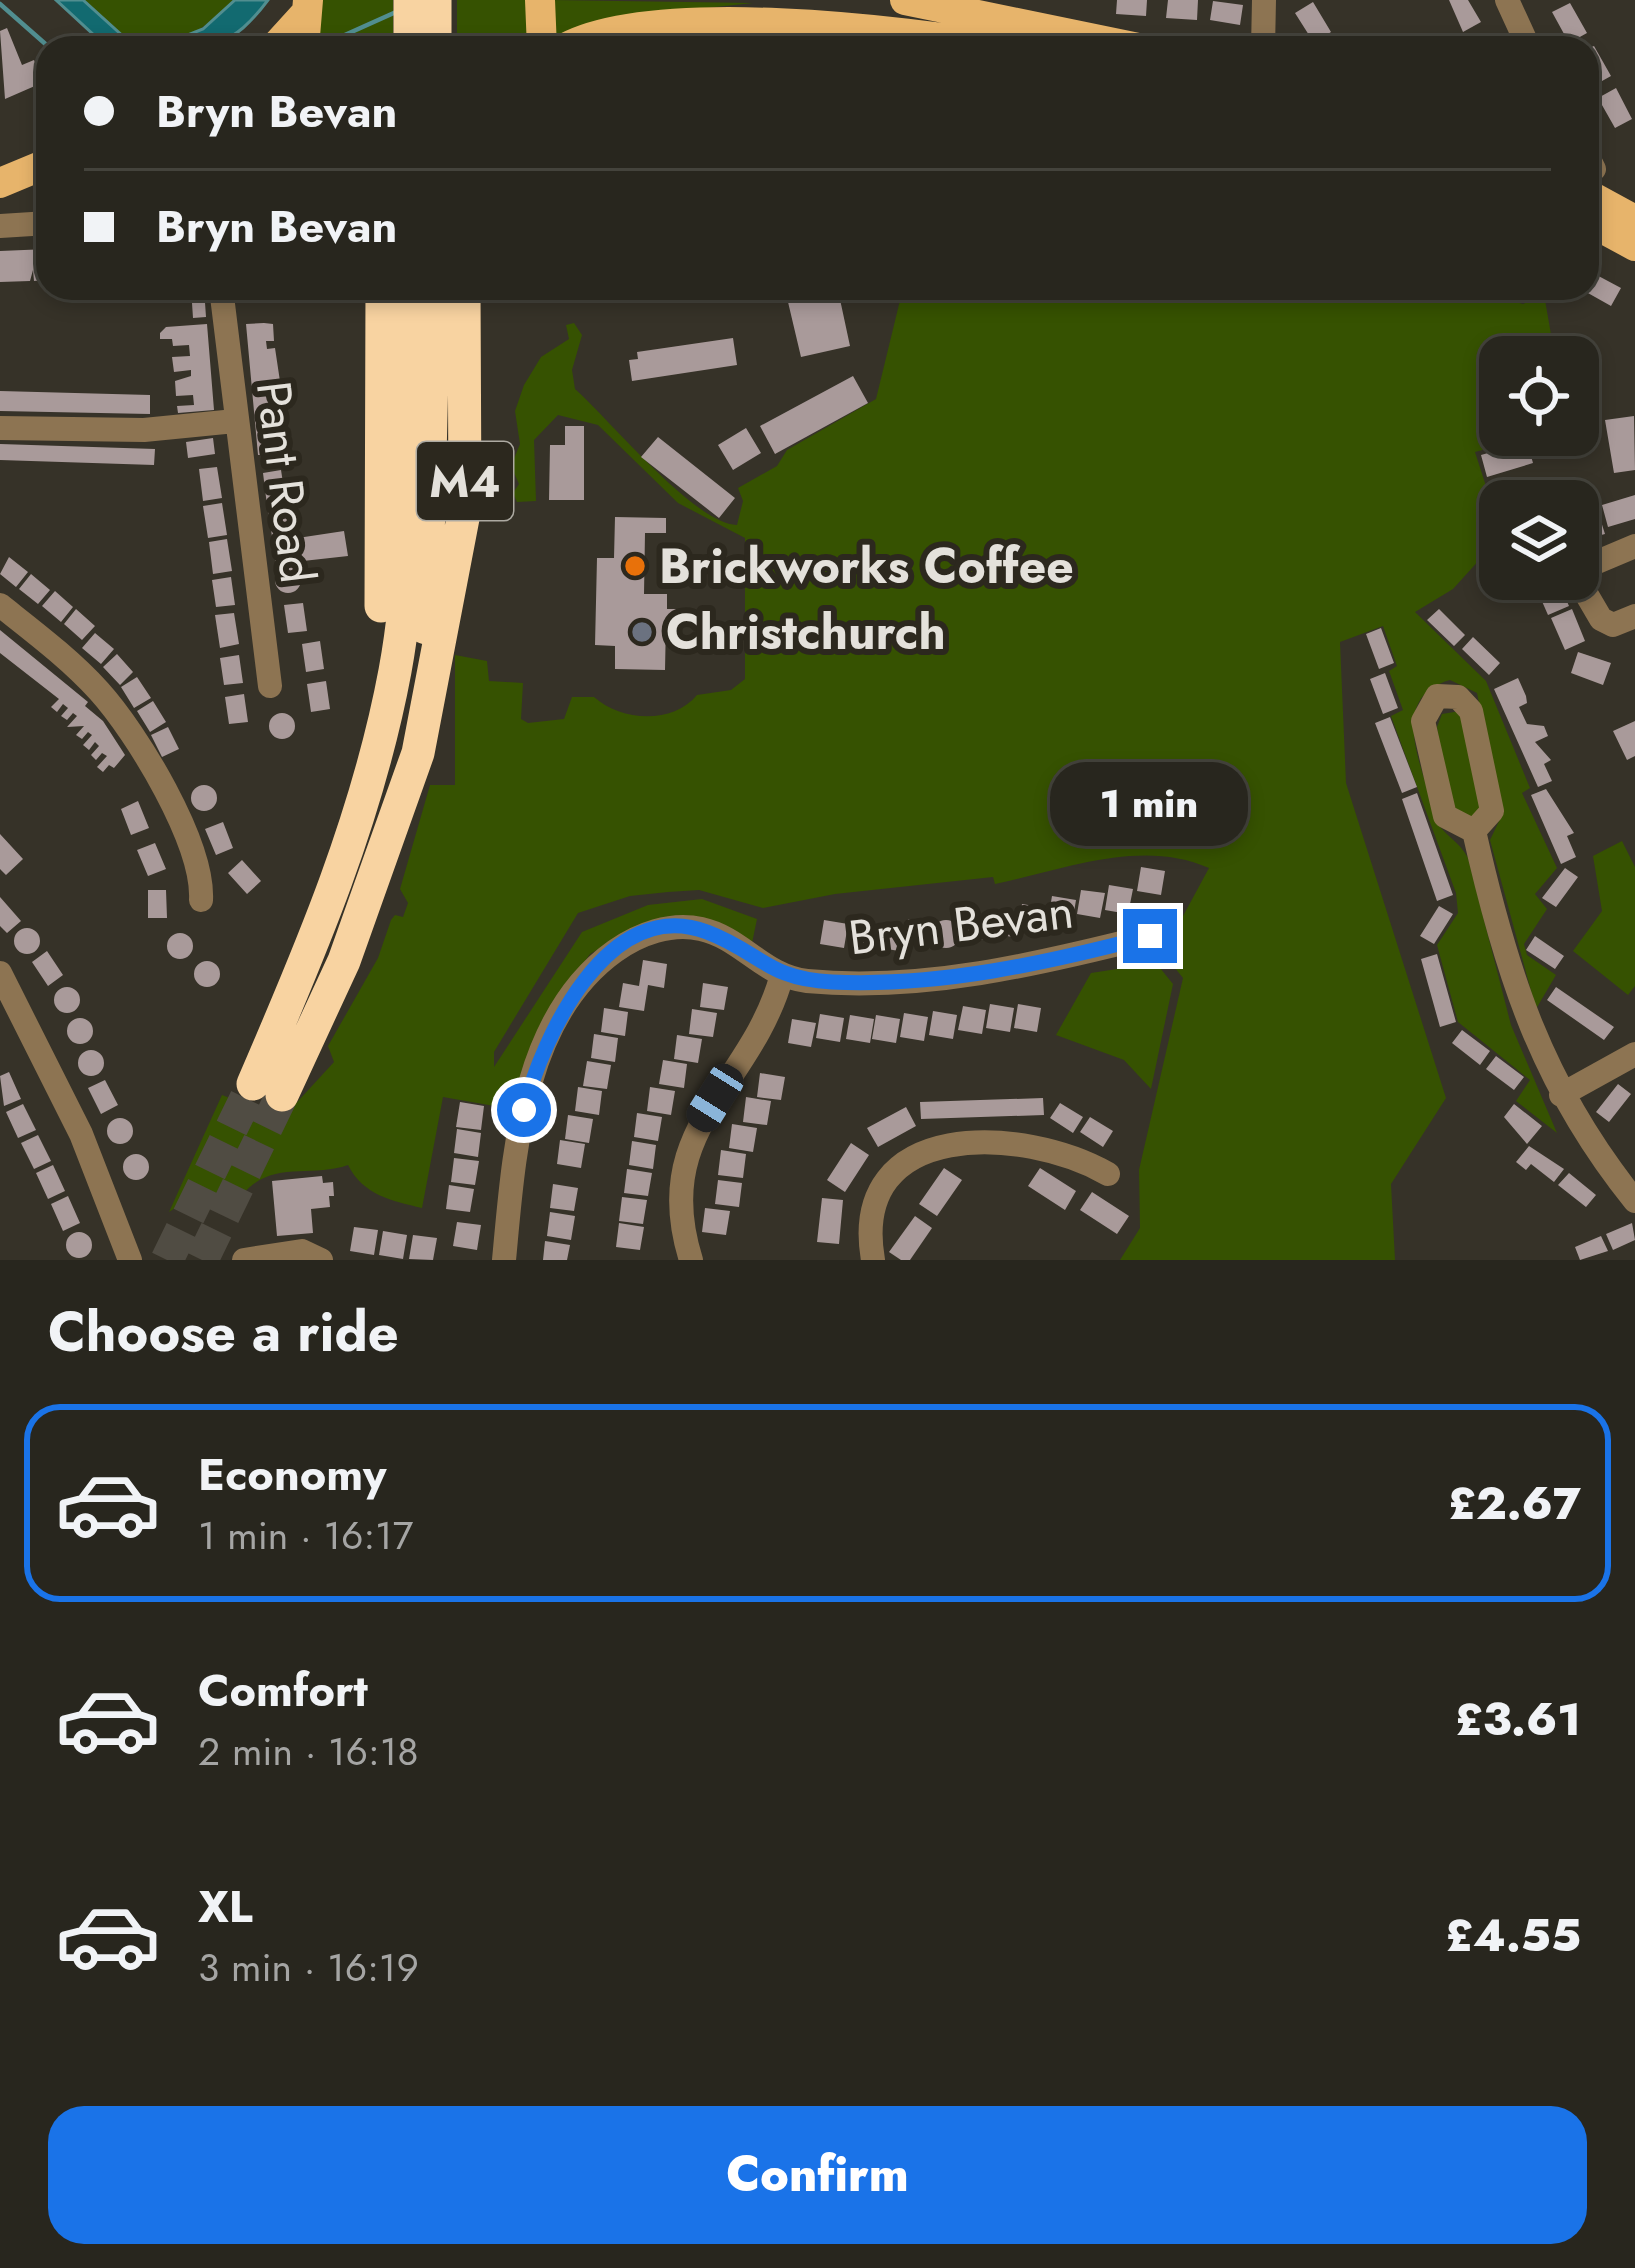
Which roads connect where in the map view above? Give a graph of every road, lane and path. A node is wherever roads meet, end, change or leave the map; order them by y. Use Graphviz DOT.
graph roads {
  1 [pos="410,0"];
  2 [pos="435,0"];
  3 [pos="540,0"];
  4 [pos="1264,0"];
  5 [pos="1507,0"];
  6 [pos="306,8"];
  7 [pos="897,19"];
  8 [pos="284,36"];
  9 [pos="410,36"];
  10 [pos="435,36"];
  11 [pos="542,36"];
  12 [pos="587,36"];
  13 [pos="962,36"];
  14 [pos="1038,36"];
  15 [pos="1263,36"];
  16 [pos="1524,36"];
  17 [pos="36,168"];
  18 [pos="0,183"];
  19 [pos="1599,183"];
  20 [pos="1635,220"];
  21 [pos="36,224"];
  22 [pos="0,226"];
  23 [pos="1599,226"];
  24 [pos="1635,246"];
  25 [pos="222,300"];
  26 [pos="383,300"];
  27 [pos="410,300"];
  28 [pos="434,300"];
  29 [pos="464,300"];
  30 [pos="235,421"];
  31 [pos="0,428"];
  32 [pos="1635,547"];
  33 [pos="0,605"];
  34 [pos="1635,616"];
  35 [pos="408,667"];
  36 [pos="270,686"];
  37 [pos="1474,831"];
  38 [pos="201,900"];
  39 [pos="1150,936"];
  40 [pos="0,973"];
  41 [pos="782,975"];
  42 [pos="1635,1054"];
  43 [pos="1562,1095"];
  44 [pos="1108,1174"];
  45 [pos="1635,1202"];
  46 [pos="130,1260"];
  47 [pos="244,1260"];
  48 [pos="321,1260"];
  49 [pos="504,1260"];
  50 [pos="691,1260"];
  51 [pos="873,1260"];
  1 -- 9 [label="highway"];
  2 -- 10 [label="highway"];
  3 -- 11 [label="main road"];
  4 -- 15 [label="street"];
  5 -- 16 [label="street"];
  6 -- 8 [label="main road"];
  7 -- 12 [label="main road"];
  7 -- 13 [label="main road"];
  7 -- 14 [label="main road"];
  17 -- 18 [label="main road"];
  19 -- 20 [label="main road"];
  21 -- 22 [label="street"];
  23 -- 24 [label="main road"];
  25 -- 30 [label="street, Pant Road"];
  26 -- 35 [label="highway, M4"];
  27 -- 35 [label="highway, M4"];
  28 -- 35 [label="highway, M4"];
  29 -- 35 [label="highway, M4"];
  30 -- 31 [label="street"];
  30 -- 36 [label="street, Pant Road"];
  32 -- 34 [label="street"];
  33 -- 38 [label="street"];
  35 -- 35 [label="highway, M4"];
  37 -- 37 [label="street"];
  37 -- 43 [label="street"];
  39 -- 41 [label="street, Bryn Bevan"];
  40 -- 46 [label="street"];
  41 -- 49 [label="street, Bryn Bevan"];
  41 -- 50 [label="street, Bryn Bevan"];
  42 -- 43 [label="street"];
  43 -- 45 [label="street"];
  44 -- 51 [label="street"];
  47 -- 48 [label="street"];
}
